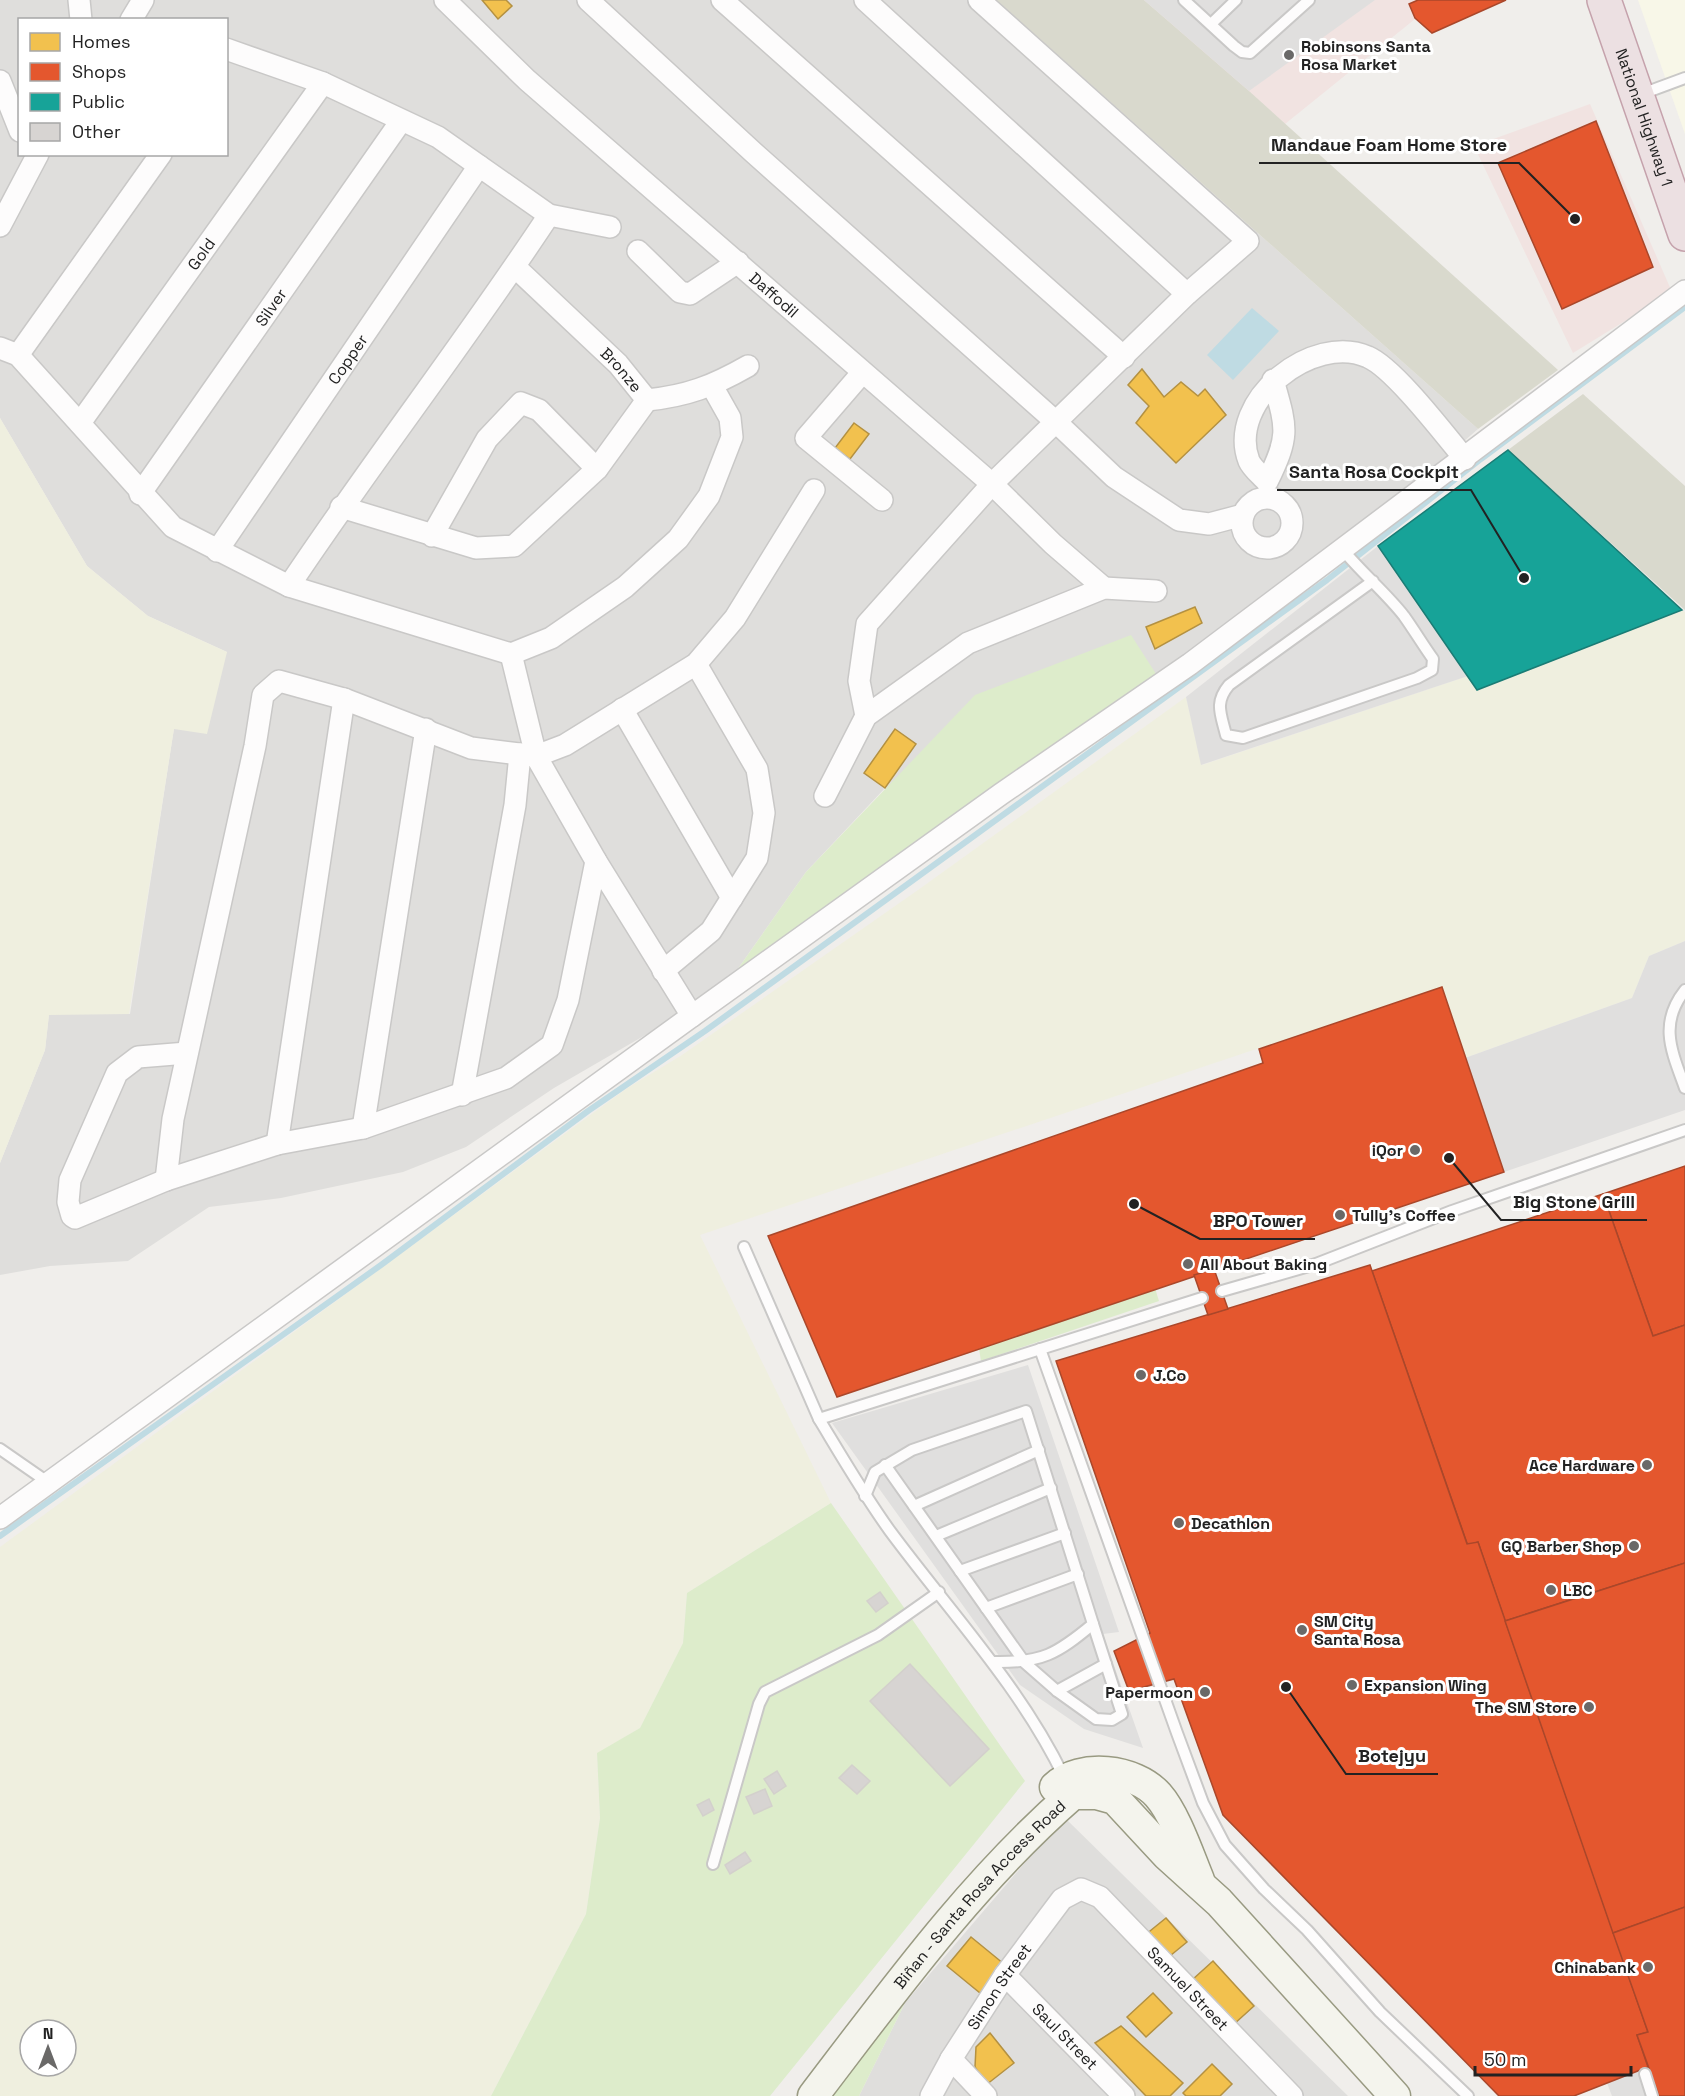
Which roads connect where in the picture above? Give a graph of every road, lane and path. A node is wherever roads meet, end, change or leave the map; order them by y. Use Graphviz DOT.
graph roads {
  1 [pos="79,0"];
  2 [pos="143,0"];
  3 [pos="445,0"];
  4 [pos="588,0"];
  5 [pos="722,0"];
  6 [pos="865,0"];
  7 [pos="979,0"];
  8 [pos="1184,0"];
  9 [pos="1236,0"];
  10 [pos="1309,0"];
  11 [pos="1604,0"];
  12 [pos="81,18"];
  13 [pos="132,18"];
  14 [pos="1211,24"];
  15 [pos="229,55"];
  16 [pos="1685,78"];
  17 [pos="0,81"];
  18 [pos="323,83"];
  19 [pos="1636,96"];
  20 [pos="401,121"];
  21 [pos="18,127"];
  22 [pos="159,156"];
  23 [pos="34,157"];
  24 [pos="479,166"];
  25 [pos="549,215"];
  26 [pos="0,226"];
  27 [pos="610,227"];
  28 [pos="1685,234"];
  29 [pos="638,251"];
  30 [pos="738,262"];
  31 [pos="515,267"];
  32 [pos="1685,291"];
  33 [pos="1187,294"];
  34 [pos="9,352"];
  35 [pos="1124,357"];
  36 [pos="748,366"];
  37 [pos="862,374"];
  38 [pos="1273,380"];
  39 [pos="712,386"];
  40 [pos="647,400"];
  41 [pos="1056,422"];
  42 [pos="80,423"];
  43 [pos="1465,459"];
  44 [pos="597,469"];
  45 [pos="992,484"];
  46 [pos="814,490"];
  47 [pos="1268,490"];
  48 [pos="140,494"];
  49 [pos="882,500"];
  50 [pos="341,507"];
  51 [pos="1243,515"];
  52 [pos="432,536"];
  53 [pos="217,551"];
  54 [pos="1350,558"];
  55 [pos="1372,581"];
  56 [pos="289,586"];
  57 [pos="1104,588"];
  58 [pos="1156,591"];
  59 [pos="511,654"];
  60 [pos="696,663"];
  61 [pos="344,699"];
  62 [pos="622,709"];
  63 [pos="866,716"];
  64 [pos="426,729"];
  65 [pos="528,755"];
  66 [pos="825,796"];
  67 [pos="596,861"];
  68 [pos="732,898"];
  69 [pos="663,972"];
  70 [pos="1685,990"];
  71 [pos="692,1016"];
  72 [pos="188,1053"];
  73 [pos="1685,1088"];
  74 [pos="462,1095"];
  75 [pos="363,1128"];
  76 [pos="1685,1130"];
  77 [pos="277,1144"];
  78 [pos="166,1180"];
  79 [pos="744,1247"];
  80 [pos="1222,1291"];
  81 [pos="1202,1298"];
  82 [pos="1040,1349"];
  83 [pos="819,1419"];
  84 [pos="0,1449"];
  85 [pos="1039,1450"];
  86 [pos="885,1465"];
  87 [pos="49,1483"];
  88 [pos="1051,1488"];
  89 [pos="865,1496"];
  90 [pos="914,1506"];
  91 [pos="0,1518"];
  92 [pos="1065,1533"];
  93 [pos="936,1536"];
  94 [pos="960,1571"];
  95 [pos="1078,1574"];
  96 [pos="939,1592"];
  97 [pos="986,1608"];
  98 [pos="1093,1624"];
  99 [pos="994,1662"];
  100 [pos="1025,1663"];
  101 [pos="1106,1664"];
  102 [pos="1057,1691"];
  103 [pos="1069,1786"];
  104 [pos="713,1864"];
  105 [pos="1081,1889"];
  106 [pos="1005,1975"];
  107 [pos="951,2059"];
  108 [pos="1645,2074"];
  109 [pos="805,2094"];
  110 [pos="931,2096"];
  111 [pos="986,2096"];
  112 [pos="1125,2096"];
  113 [pos="1292,2096"];
  114 [pos="1395,2096"];
  115 [pos="1468,2096"];
  116 [pos="1652,2096"];
  1 -- 12 [label="street"];
  2 -- 13 [label="street"];
  3 -- 30 [label="street, Daffodil"];
  4 -- 41 [label="street"];
  5 -- 35 [label="street"];
  6 -- 33 [label="street"];
  7 -- 33 [label="street"];
  8 -- 14 [label="lane"];
  9 -- 14 [label="lane"];
  10 -- 14 [label="lane"];
  11 -- 19 [label="highway, National Highway 1"];
  15 -- 18 [label="street"];
  16 -- 19 [label="lane"];
  17 -- 21 [label="street"];
  18 -- 20 [label="street"];
  18 -- 42 [label="street, Gold"];
  19 -- 28 [label="highway, National Highway 1"];
  20 -- 24 [label="street"];
  20 -- 48 [label="street, Silver"];
  22 -- 34 [label="street"];
  23 -- 26 [label="street"];
  24 -- 25 [label="street"];
  24 -- 53 [label="street, Copper"];
  25 -- 27 [label="street"];
  25 -- 31 [label="street"];
  29 -- 30 [label="street"];
  30 -- 37 [label="street, Daffodil"];
  31 -- 40 [label="street, Bronze"];
  31 -- 50 [label="street"];
  32 -- 43 [label="street"];
  33 -- 35 [label="street"];
  34 -- 42 [label="street"];
  35 -- 41 [label="street"];
  36 -- 39 [label="street, Bronze"];
  37 -- 45 [label="street, Daffodil"];
  37 -- 49 [label="street"];
  38 -- 43 [label="street"];
  38 -- 47 [label="street"];
  38 -- 47 [label="street"];
  39 -- 40 [label="street, Bronze"];
  39 -- 59 [label="street"];
  40 -- 44 [label="street"];
  41 -- 45 [label="street"];
  41 -- 51 [label="street"];
  42 -- 48 [label="street"];
  43 -- 54 [label="street"];
  44 -- 52 [label="street"];
  44 -- 52 [label="street"];
  45 -- 57 [label="street, Daffodil"];
  45 -- 63 [label="street"];
  46 -- 60 [label="street"];
  47 -- 51 [label="street"];
  47 -- 51 [label="street"];
  48 -- 53 [label="street"];
  50 -- 52 [label="street"];
  50 -- 56 [label="street"];
  53 -- 56 [label="street"];
  54 -- 55 [label="lane"];
  54 -- 71 [label="street"];
  55 -- 55 [label="lane"];
  56 -- 59 [label="street"];
  57 -- 58 [label="street"];
  57 -- 63 [label="street"];
  59 -- 65 [label="street"];
  60 -- 62 [label="street"];
  60 -- 68 [label="street"];
  61 -- 64 [label="street"];
  61 -- 72 [label="street"];
  61 -- 77 [label="street"];
  62 -- 65 [label="street"];
  62 -- 68 [label="street"];
  63 -- 66 [label="street"];
  64 -- 65 [label="street"];
  64 -- 75 [label="street"];
  65 -- 67 [label="street"];
  65 -- 74 [label="street"];
  67 -- 69 [label="street"];
  67 -- 74 [label="street"];
  68 -- 69 [label="street"];
  69 -- 71 [label="street"];
  70 -- 73 [label="lane"];
  71 -- 87 [label="street"];
  72 -- 78 [label="street"];
  72 -- 78 [label="street"];
  74 -- 75 [label="street"];
  75 -- 77 [label="street"];
  76 -- 80 [label="lane"];
  77 -- 78 [label="street"];
  79 -- 83 [label="lane"];
  81 -- 82 [label="lane"];
  82 -- 83 [label="lane"];
  82 -- 115 [label="lane"];
  83 -- 89 [label="lane"];
  84 -- 87 [label="lane"];
  85 -- 86 [label="lane"];
  85 -- 88 [label="lane"];
  85 -- 90 [label="lane"];
  86 -- 89 [label="lane"];
  86 -- 90 [label="lane"];
  87 -- 91 [label="street"];
  88 -- 92 [label="lane"];
  88 -- 93 [label="lane"];
  89 -- 96 [label="lane"];
  90 -- 93 [label="lane"];
  92 -- 94 [label="lane"];
  92 -- 95 [label="lane"];
  93 -- 94 [label="lane"];
  94 -- 97 [label="lane"];
  95 -- 97 [label="lane"];
  95 -- 98 [label="lane"];
  96 -- 99 [label="lane"];
  96 -- 104 [label="lane"];
  97 -- 100 [label="lane"];
  98 -- 100 [label="lane"];
  98 -- 101 [label="lane"];
  99 -- 100 [label="lane"];
  99 -- 103 [label="lane"];
  100 -- 102 [label="lane"];
  101 -- 102 [label="lane"];
  101 -- 102 [label="lane"];
  103 -- 109 [label="main road, Biñan - Santa Rosa Access Road"];
  103 -- 114 [label="main road, Biñan - Santa Rosa Access Road"];
  105 -- 106 [label="street, Simon Street"];
  105 -- 113 [label="street, Samuel Street"];
  106 -- 107 [label="street, Simon Street"];
  106 -- 112 [label="street, Saul Street"];
  107 -- 110 [label="street, Simon Street"];
  107 -- 111 [label="street"];
  108 -- 116 [label="lane"];
}
